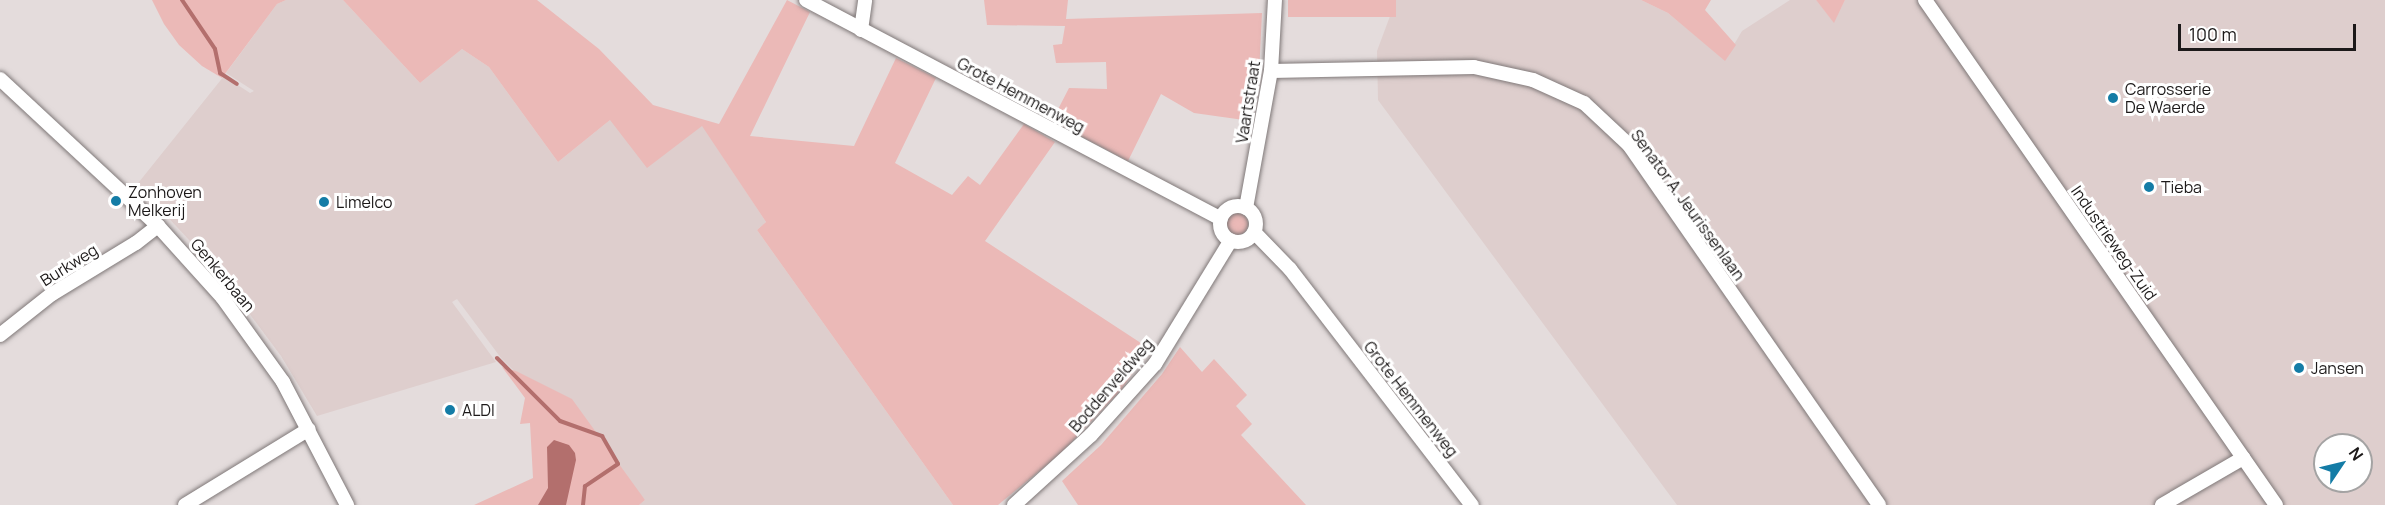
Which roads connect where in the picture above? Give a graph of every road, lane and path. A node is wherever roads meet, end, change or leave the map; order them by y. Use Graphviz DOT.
graph roads {
  1 [pos="806,0"];
  2 [pos="865,0"];
  3 [pos="1275,0"];
  4 [pos="1925,0"];
  5 [pos="861,30"];
  6 [pos="1271,71"];
  7 [pos="0,79"];
  8 [pos="1246,208"];
  9 [pos="1221,219"];
  10 [pos="158,226"];
  11 [pos="1254,232"];
  12 [pos="1231,240"];
  13 [pos="0,335"];
  14 [pos="309,429"];
  15 [pos="2243,458"];
  16 [pos="185,505"];
  17 [pos="347,505"];
  18 [pos="1014,505"];
  19 [pos="1472,505"];
  20 [pos="1879,505"];
  21 [pos="2162,505"];
  22 [pos="2276,505"];
  1 -- 5 [label="street, Grote Hemmenweg"];
  2 -- 5 [label="street"];
  3 -- 6 [label="street, Vaartstraat"];
  4 -- 15 [label="street, Industrieweg-Zuid"];
  5 -- 9 [label="street, Grote Hemmenweg"];
  6 -- 8 [label="street, Vaartstraat"];
  6 -- 20 [label="street, Senator A. Jeurissenlaan"];
  7 -- 10 [label="street, Genkerbaan"];
  8 -- 9 [label="street"];
  8 -- 11 [label="street, Grote Hemmenweg"];
  9 -- 12 [label="street"];
  10 -- 13 [label="street, Burkweg"];
  10 -- 14 [label="street, Genkerbaan"];
  11 -- 12 [label="street"];
  11 -- 19 [label="street, Grote Hemmenweg"];
  12 -- 18 [label="street, Boddenveldweg"];
  14 -- 16 [label="street"];
  14 -- 17 [label="street, Genkerbaan"];
  15 -- 21 [label="street"];
  15 -- 22 [label="street, Industrieweg-Zuid"];
}
